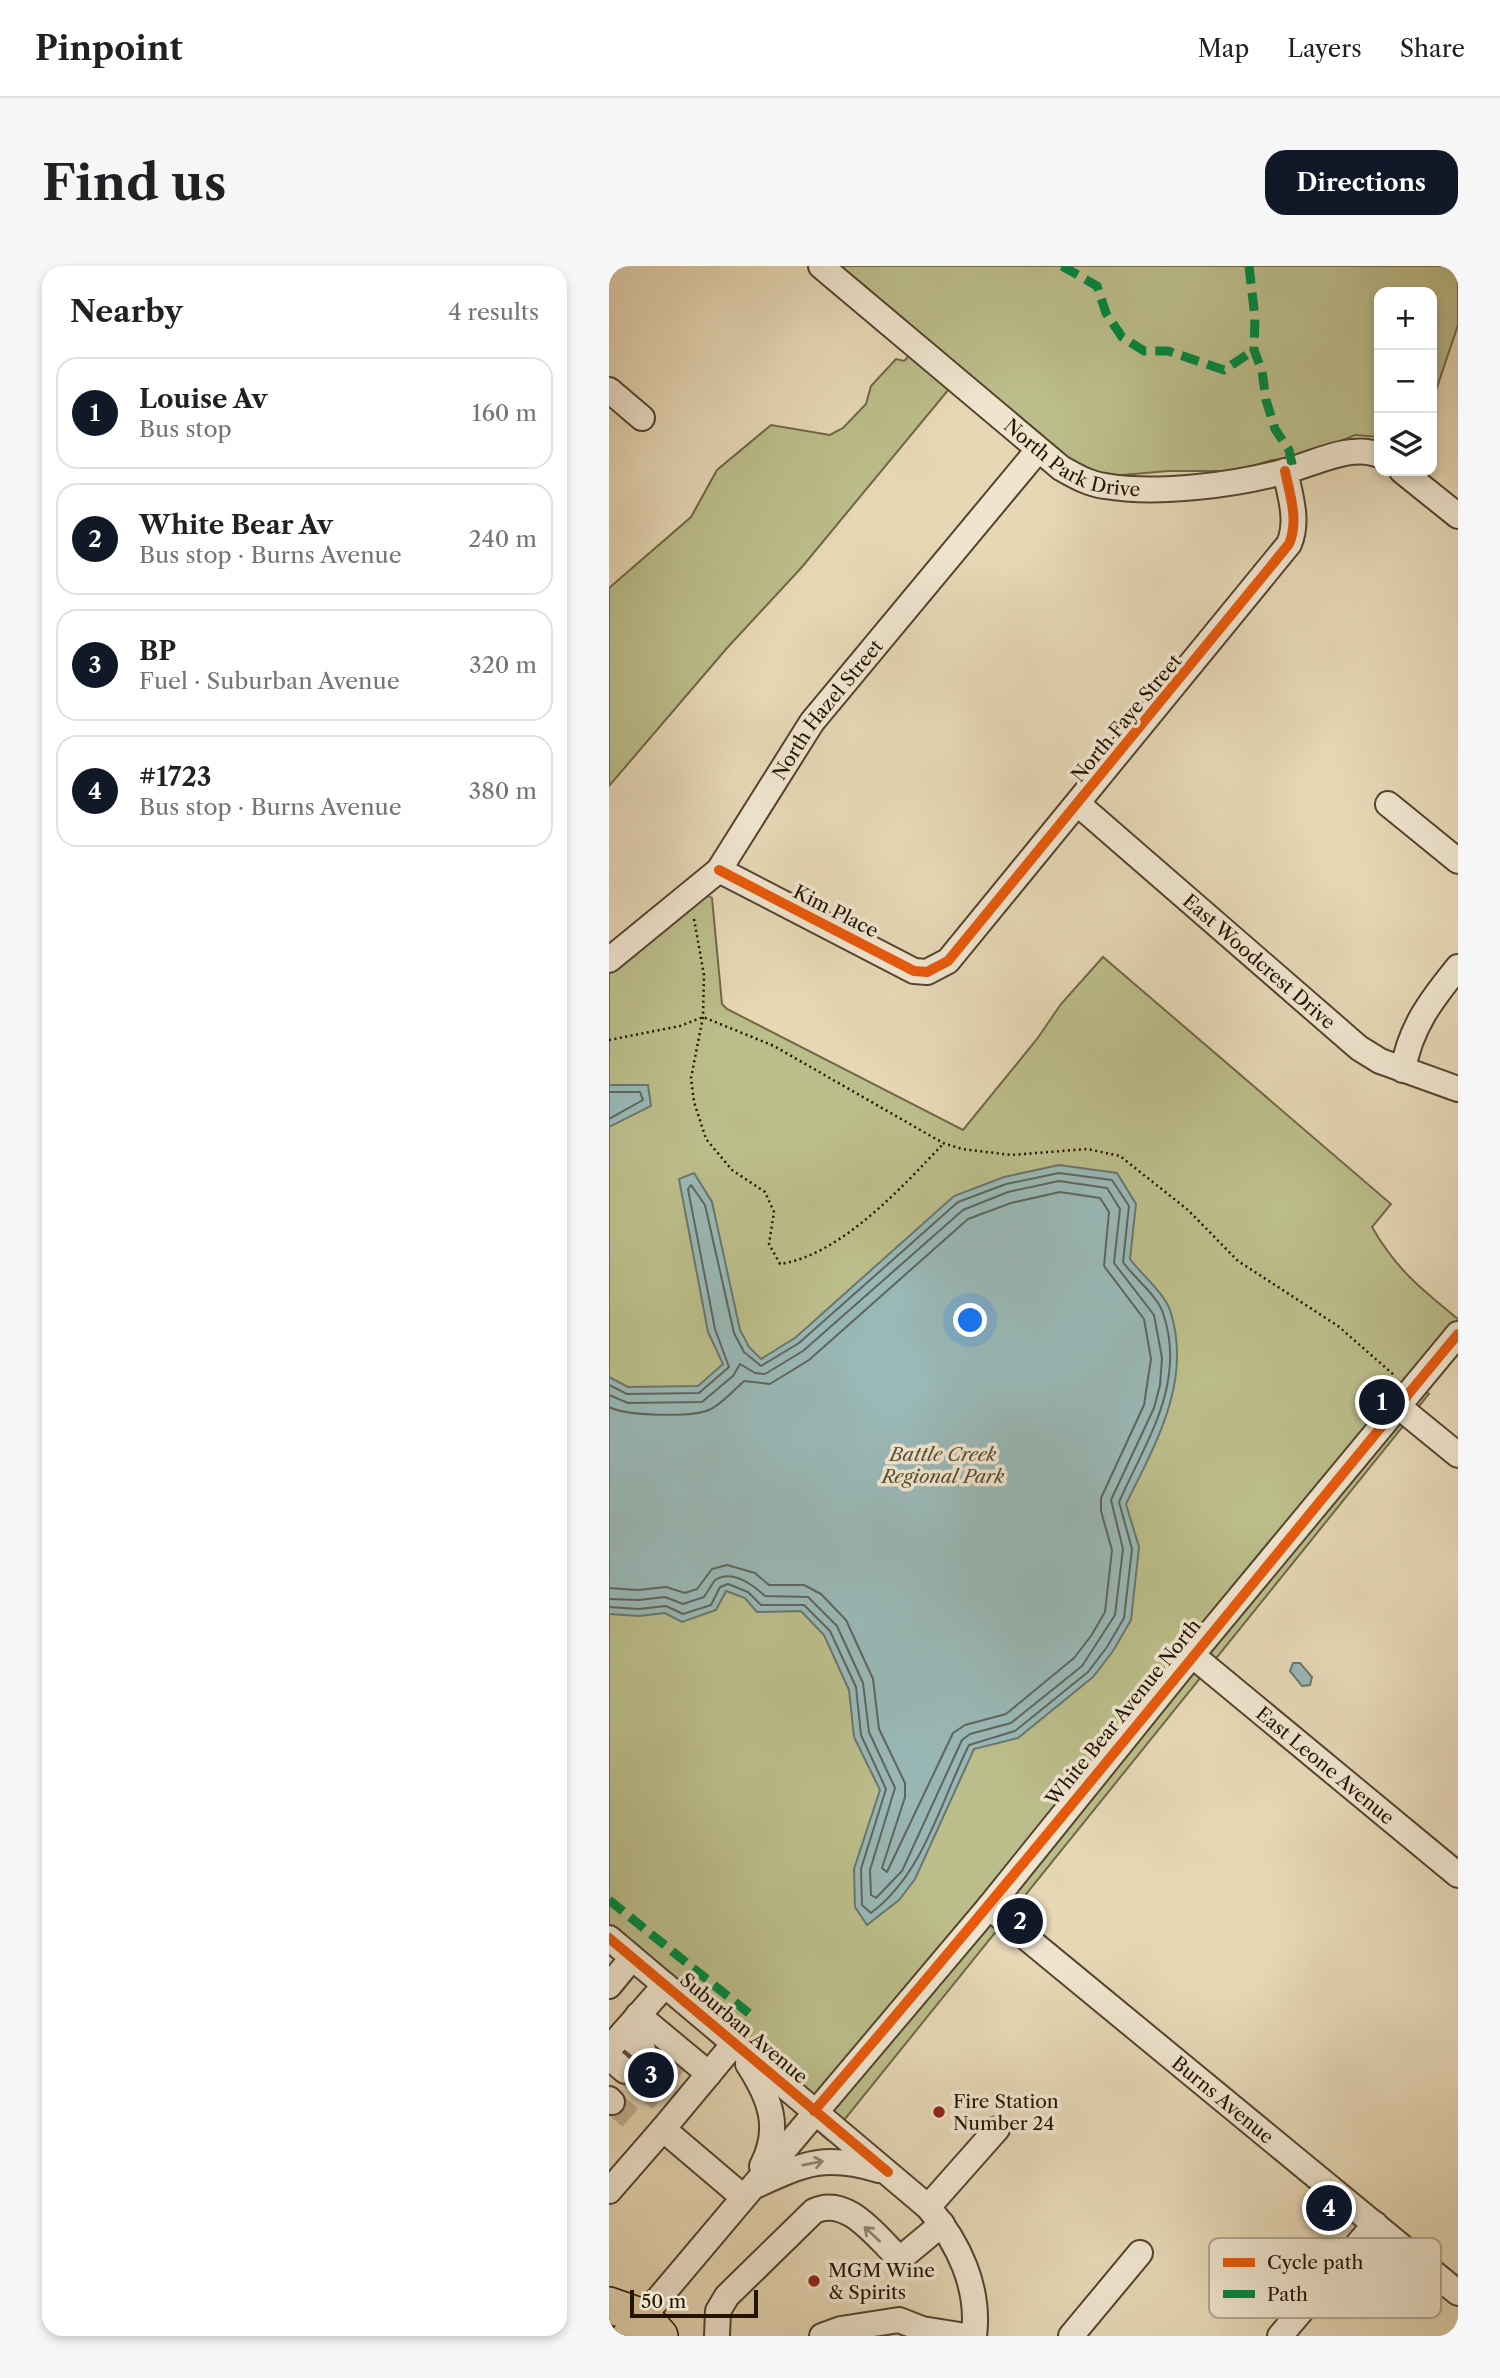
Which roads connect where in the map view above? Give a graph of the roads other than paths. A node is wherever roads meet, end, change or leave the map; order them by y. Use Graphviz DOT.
graph roads {
  1 [pos="821,266"];
  2 [pos="609,390"];
  3 [pos="642,418"];
  4 [pos="1038,450"];
  5 [pos="1374,454"];
  6 [pos="1285,471"];
  7 [pos="1408,476"];
  8 [pos="1458,516"];
  9 [pos="1078,804"];
  10 [pos="1388,804"];
  11 [pos="1458,861"];
  12 [pos="719,870"];
  13 [pos="609,960"];
  14 [pos="938,968"];
  15 [pos="1458,968"];
  16 [pos="1403,1070"];
  17 [pos="1458,1089"];
  18 [pos="1458,1334"];
  19 [pos="1398,1406"];
  20 [pos="1458,1455"];
  21 [pos="1192,1655"];
  22 [pos="1458,1875"];
  23 [pos="989,1907"];
  24 [pos="609,1938"];
  25 [pos="632,1958"];
  26 [pos="665,1985"];
  27 [pos="609,1986"];
  28 [pos="716,2027"];
  29 [pos="623,2032"];
  30 [pos="732,2046"];
  31 [pos="643,2049"];
  32 [pos="693,2082"];
  33 [pos="814,2111"];
  34 [pos="658,2121"];
  35 [pos="997,2129"];
  36 [pos="888,2172"];
  37 [pos="609,2192"];
  38 [pos="746,2192"];
  39 [pos="935,2216"];
  40 [pos="1375,2224"];
  41 [pos="1363,2238"];
  42 [pos="1392,2238"];
  43 [pos="1140,2253"];
  44 [pos="1441,2279"];
  45 [pos="1458,2293"];
  46 [pos="609,2305"];
  47 [pos="644,2330"];
  48 [pos="921,2333"];
  49 [pos="717,2336"];
  50 [pos="822,2336"];
  51 [pos="967,2336"];
  52 [pos="974,2336"];
  53 [pos="1071,2336"];
  1 -- 4 [label="street, North Park Drive"];
  2 -- 3 [label="street"];
  4 -- 6 [label="street, North Park Drive"];
  4 -- 12 [label="street, North Hazel Street"];
  5 -- 6 [label="street, North Park Drive"];
  6 -- 9 [label="street, North Faye Street"];
  7 -- 8 [label="street"];
  9 -- 14 [label="street, North Faye Street"];
  9 -- 16 [label="street, East Woodcrest Drive"];
  10 -- 11 [label="street"];
  12 -- 13 [label="street, North Hazel Street"];
  12 -- 14 [label="street, Kim Place"];
  15 -- 16 [label="street"];
  16 -- 17 [label="street, East Woodcrest Drive"];
  18 -- 19 [label="street, White Bear Avenue North"];
  19 -- 20 [label="street"];
  19 -- 21 [label="street, White Bear Avenue North"];
  21 -- 22 [label="street, East Leone Avenue"];
  21 -- 23 [label="street, White Bear Avenue North"];
  23 -- 33 [label="street, White Bear Avenue North"];
  23 -- 40 [label="street, Burns Avenue"];
  24 -- 25 [label="street, Suburban Avenue"];
  25 -- 26 [label="street, Suburban Avenue"];
  25 -- 27 [label="street"];
  26 -- 28 [label="street, Suburban Avenue"];
  26 -- 29 [label="street"];
  28 -- 30 [label="street"];
  28 -- 33 [label="street, Suburban Avenue"];
  29 -- 31 [label="street"];
  29 -- 32 [label="street"];
  30 -- 32 [label="street"];
  30 -- 38 [label="street"];
  32 -- 34 [label="street"];
  33 -- 36 [label="street, Suburban Avenue"];
  33 -- 38 [label="street, White Bear Avenue North"];
  34 -- 37 [label="street"];
  34 -- 38 [label="street"];
  35 -- 39 [label="street"];
  38 -- 36 [label="street, one-way"];
  36 -- 39 [label="street, Suburban Avenue"];
  38 -- 47 [label="street, White Bear Avenue North"];
  39 -- 49 [label="street, one-way"];
  39 -- 52 [label="street, Suburban Avenue"];
  40 -- 41 [label="street"];
  40 -- 42 [label="street, Burns Avenue"];
  43 -- 53 [label="street"];
  44 -- 45 [label="street, Burns Avenue"];
  46 -- 47 [label="highway"];
  48 -- 50 [label="street"];
  48 -- 51 [label="street"];
}
